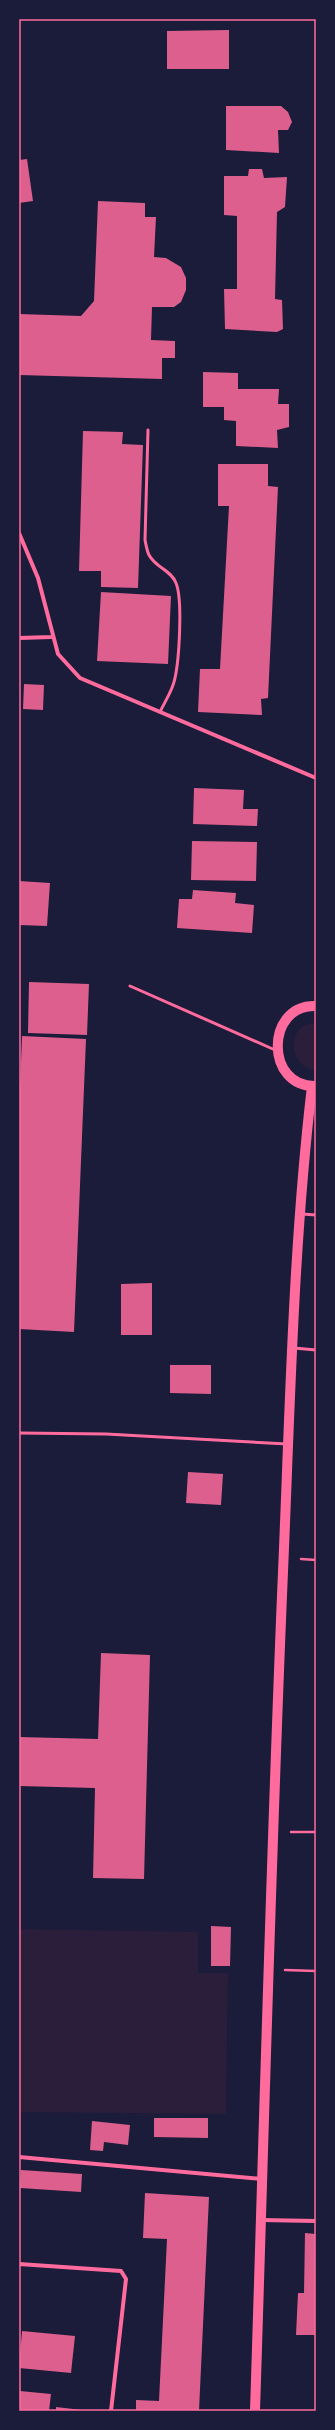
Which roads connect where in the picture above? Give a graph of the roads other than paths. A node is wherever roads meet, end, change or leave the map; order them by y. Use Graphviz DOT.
graph roads {
  1 [pos="148,430"];
  2 [pos="19,533"];
  3 [pos="52,637"];
  4 [pos="19,638"];
  5 [pos="160,712"];
  6 [pos="316,778"];
  7 [pos="130,986"];
  8 [pos="316,1006"];
  9 [pos="276,1050"];
  10 [pos="314,1086"];
  11 [pos="300,1214"];
  12 [pos="316,1215"];
  13 [pos="292,1348"];
  14 [pos="316,1350"];
  15 [pos="19,1433"];
  16 [pos="288,1444"];
  17 [pos="19,2157"];
  18 [pos="262,2179"];
  19 [pos="261,2220"];
  20 [pos="316,2221"];
  21 [pos="19,2264"];
  22 [pos="111,2411"];
  23 [pos="255,2411"];
  1 -- 5 [label="lane"];
  2 -- 3 [label="street"];
  3 -- 4 [label="street"];
  3 -- 5 [label="street"];
  5 -- 6 [label="street"];
  7 -- 9 [label="lane"];
  8 -- 9 [label="main road"];
  9 -- 10 [label="main road"];
  10 -- 11 [label="main road"];
  11 -- 12 [label="lane"];
  11 -- 13 [label="main road"];
  13 -- 14 [label="lane"];
  13 -- 16 [label="main road"];
  15 -- 16 [label="lane"];
  16 -- 18 [label="main road"];
  17 -- 18 [label="street"];
  18 -- 19 [label="main road"];
  19 -- 20 [label="street"];
  19 -- 23 [label="main road"];
  21 -- 22 [label="street"];
}
